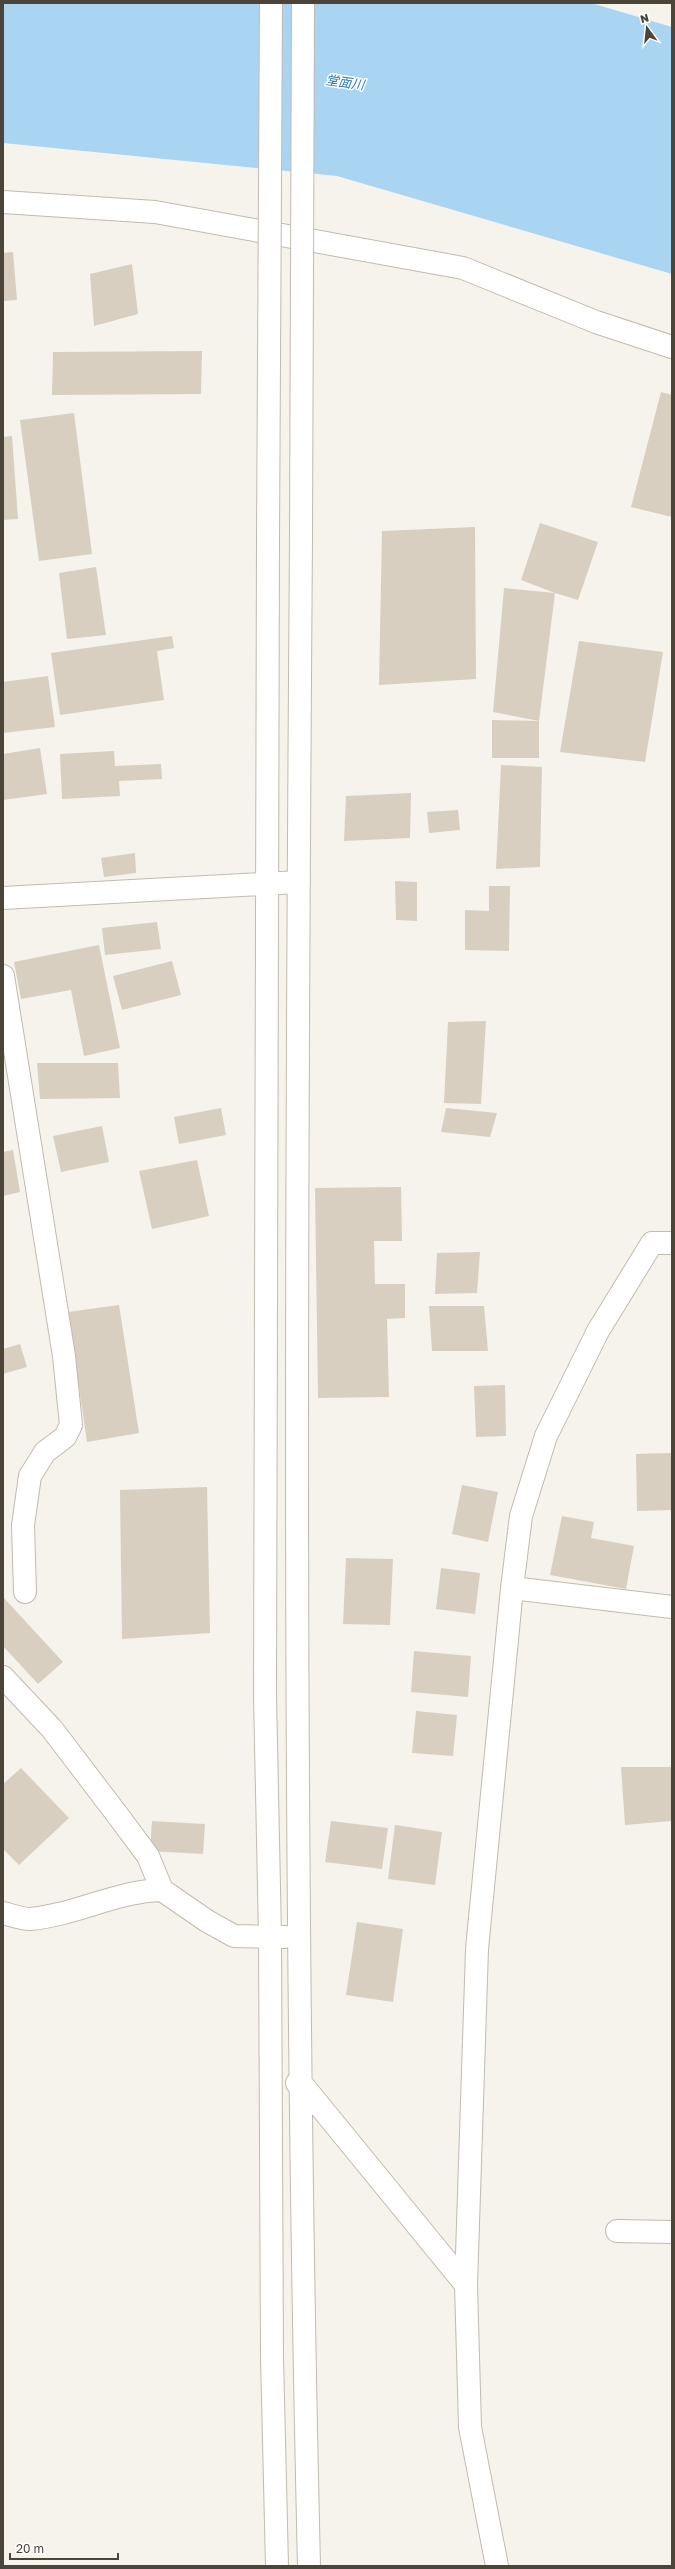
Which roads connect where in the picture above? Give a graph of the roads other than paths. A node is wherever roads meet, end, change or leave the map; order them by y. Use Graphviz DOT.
graph roads {
  1 [pos="271,3"];
  2 [pos="304,3"];
  3 [pos="3,202"];
  4 [pos="672,346"];
  5 [pos="267,882"];
  6 [pos="298,882"];
  7 [pos="3,898"];
  8 [pos="3,976"];
  9 [pos="672,1243"];
  10 [pos="512,1588"];
  11 [pos="25,1592"];
  12 [pos="672,1607"];
  13 [pos="3,1677"];
  14 [pos="162,1890"];
  15 [pos="3,1913"];
  16 [pos="270,1936"];
  17 [pos="300,1937"];
  18 [pos="301,2083"];
  19 [pos="271,2084"];
  20 [pos="617,2231"];
  21 [pos="672,2232"];
  22 [pos="466,2285"];
  23 [pos="276,2566"];
  24 [pos="309,2566"];
  25 [pos="497,2566"];
  1 -- 5 [label="street, bridge"];
  2 -- 6 [label="street, bridge"];
  3 -- 4 [label="street"];
  5 -- 6 [label="street"];
  5 -- 7 [label="street"];
  5 -- 16 [label="street"];
  6 -- 17 [label="street"];
  8 -- 11 [label="street"];
  9 -- 10 [label="street"];
  10 -- 12 [label="street"];
  10 -- 22 [label="street"];
  13 -- 14 [label="street"];
  14 -- 15 [label="street"];
  14 -- 16 [label="street"];
  16 -- 17 [label="street"];
  16 -- 19 [label="street"];
  17 -- 18 [label="street"];
  18 -- 19 [label="street"];
  18 -- 22 [label="street"];
  18 -- 24 [label="street"];
  19 -- 23 [label="street"];
  20 -- 21 [label="street"];
  22 -- 25 [label="street"];
}
